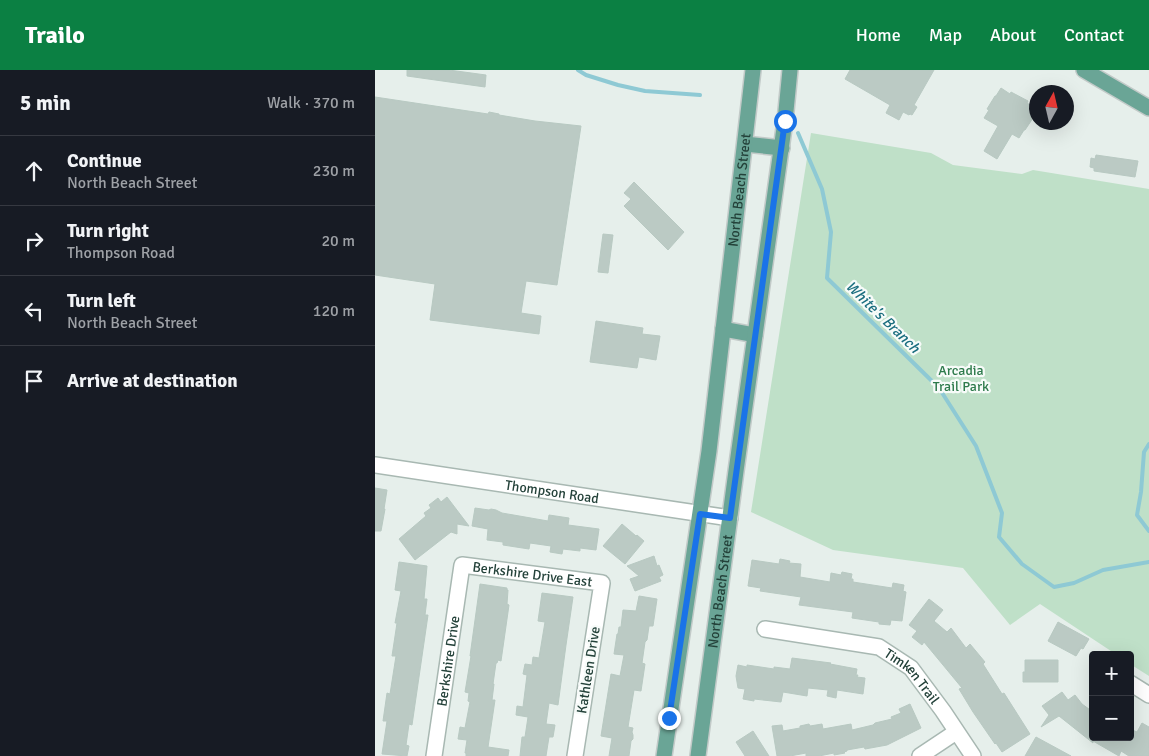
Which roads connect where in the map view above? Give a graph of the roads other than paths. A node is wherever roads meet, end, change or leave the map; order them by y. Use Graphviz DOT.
graph roads {
  1 [pos="753,70"];
  2 [pos="790,70"];
  3 [pos="1084,70"];
  4 [pos="1149,108"];
  5 [pos="745,144"];
  6 [pos="781,148"];
  7 [pos="723,330"];
  8 [pos="755,335"];
  9 [pos="375,465"];
  10 [pos="700,514"];
  11 [pos="730,518"];
  12 [pos="462,565"];
  13 [pos="602,584"];
  14 [pos="765,629"];
  15 [pos="1134,686"];
  16 [pos="1149,695"];
  17 [pos="956,732"];
  18 [pos="435,756"];
  19 [pos="575,756"];
  20 [pos="664,756"];
  21 [pos="698,756"];
  22 [pos="920,756"];
  23 [pos="973,756"];
  1 -- 5 [label="main road, North Beach Street"];
  2 -- 6 [label="main road, North Beach Street"];
  3 -- 4 [label="main road"];
  5 -- 6 [label="main road"];
  5 -- 7 [label="main road, North Beach Street"];
  6 -- 8 [label="main road, North Beach Street"];
  7 -- 8 [label="main road"];
  7 -- 10 [label="main road, North Beach Street"];
  8 -- 11 [label="main road, North Beach Street"];
  9 -- 10 [label="street, Thompson Road"];
  10 -- 11 [label="street, Thompson Road"];
  10 -- 20 [label="main road, North Beach Street"];
  11 -- 21 [label="main road, North Beach Street"];
  12 -- 13 [label="street, Berkshire Drive East"];
  12 -- 18 [label="street, Berkshire Drive"];
  13 -- 19 [label="street, Kathleen Drive"];
  14 -- 17 [label="street, Timken Trail"];
  15 -- 16 [label="street"];
  17 -- 22 [label="street"];
  17 -- 23 [label="street, Timken Trail"];
}
